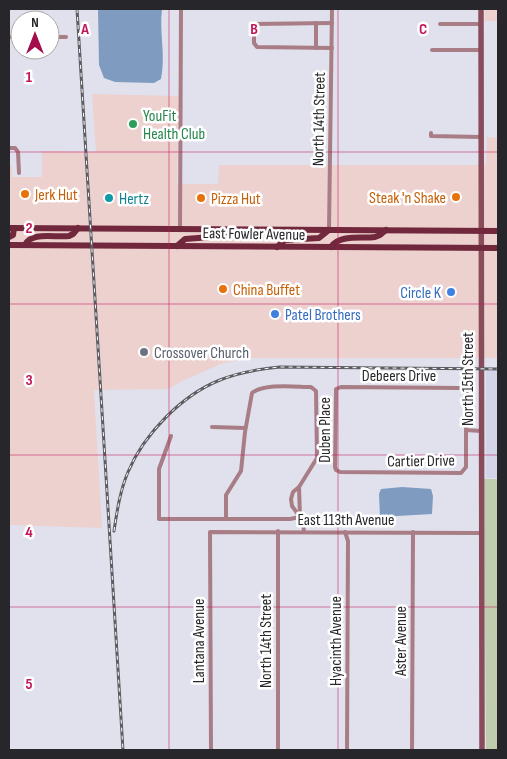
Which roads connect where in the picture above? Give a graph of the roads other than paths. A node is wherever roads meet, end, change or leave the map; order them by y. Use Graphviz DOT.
graph roads {
  1 [pos="181,9"];
  2 [pos="332,9"];
  3 [pos="481,9"];
  4 [pos="316,23"];
  5 [pos="332,23"];
  6 [pos="440,24"];
  7 [pos="481,24"];
  8 [pos="60,37"];
  9 [pos="66,37"];
  10 [pos="316,48"];
  11 [pos="332,48"];
  12 [pos="432,50"];
  13 [pos="481,50"];
  14 [pos="431,133"];
  15 [pos="481,138"];
  16 [pos="9,148"];
  17 [pos="19,174"];
  18 [pos="11,228"];
  19 [pos="78,228"];
  20 [pos="180,229"];
  21 [pos="232,230"];
  22 [pos="329,230"];
  23 [pos="386,230"];
  24 [pos="481,230"];
  25 [pos="498,231"];
  26 [pos="9,236"];
  27 [pos="9,245"];
  28 [pos="25,245"];
  29 [pos="177,246"];
  30 [pos="277,247"];
  31 [pos="331,247"];
  32 [pos="481,248"];
  33 [pos="498,248"];
  34 [pos="337,388"];
  35 [pos="212,426"];
  36 [pos="246,428"];
  37 [pos="466,430"];
  38 [pos="481,431"];
  39 [pos="171,436"];
  40 [pos="337,471"];
  41 [pos="299,487"];
  42 [pos="300,517"];
  43 [pos="226,519"];
  44 [pos="278,531"];
  45 [pos="210,532"];
  46 [pos="304,532"];
  47 [pos="345,532"];
  48 [pos="413,532"];
  49 [pos="481,533"];
  50 [pos="211,750"];
  51 [pos="278,750"];
  52 [pos="347,750"];
  53 [pos="412,750"];
  54 [pos="482,750"];
  1 -- 20 [label="street"];
  2 -- 5 [label="street, North 14th Street"];
  3 -- 7 [label="street, North 15th Street"];
  4 -- 5 [label="street"];
  4 -- 10 [label="street"];
  4 -- 10 [label="street"];
  5 -- 11 [label="street, North 14th Street"];
  6 -- 7 [label="street"];
  7 -- 13 [label="street, North 15th Street"];
  8 -- 9 [label="street"];
  10 -- 11 [label="street"];
  11 -- 22 [label="street, North 14th Street"];
  12 -- 13 [label="street"];
  13 -- 15 [label="street, North 15th Street"];
  14 -- 15 [label="street"];
  15 -- 24 [label="street, North 15th Street"];
  16 -- 17 [label="street"];
  18 -- 19 [label="main road, East Fowler Avenue"];
  18 -- 26 [label="main road"];
  19 -- 20 [label="main road, East Fowler Avenue"];
  19 -- 28 [label="main road"];
  20 -- 21 [label="main road, East Fowler Avenue"];
  21 -- 22 [label="main road, East Fowler Avenue"];
  21 -- 29 [label="main road"];
  22 -- 23 [label="main road, East Fowler Avenue"];
  22 -- 30 [label="main road"];
  23 -- 24 [label="main road, East Fowler Avenue"];
  23 -- 31 [label="main road"];
  24 -- 25 [label="main road, East Fowler Avenue"];
  24 -- 32 [label="street, North 15th Street"];
  27 -- 28 [label="main road, East Fowler Avenue"];
  28 -- 29 [label="main road, East Fowler Avenue"];
  29 -- 30 [label="main road, East Fowler Avenue"];
  30 -- 31 [label="main road, East Fowler Avenue"];
  31 -- 32 [label="main road, East Fowler Avenue"];
  32 -- 33 [label="main road, East Fowler Avenue"];
  32 -- 38 [label="street, North 15th Street"];
  34 -- 37 [label="street, Debeers Drive"];
  34 -- 40 [label="street, Duben Place"];
  35 -- 36 [label="street"];
  36 -- 41 [label="street"];
  36 -- 43 [label="street"];
  37 -- 38 [label="street"];
  37 -- 40 [label="street, Cartier Drive"];
  38 -- 49 [label="street, North 15th Street"];
  39 -- 43 [label="street"];
  41 -- 42 [label="street"];
  41 -- 42 [label="street"];
  42 -- 43 [label="street"];
  42 -- 46 [label="street"];
  44 -- 45 [label="street, East 113th Avenue"];
  44 -- 46 [label="street, East 113th Avenue"];
  44 -- 51 [label="street, North 14th Street"];
  45 -- 50 [label="street, Lantana Avenue"];
  46 -- 47 [label="street, East 113th Avenue"];
  47 -- 48 [label="street, East 113th Avenue"];
  47 -- 52 [label="street, Hyacinth Avenue"];
  48 -- 49 [label="street, East 113th Avenue"];
  48 -- 53 [label="street, Aster Avenue"];
  49 -- 54 [label="street, North 15th Street"];
}
